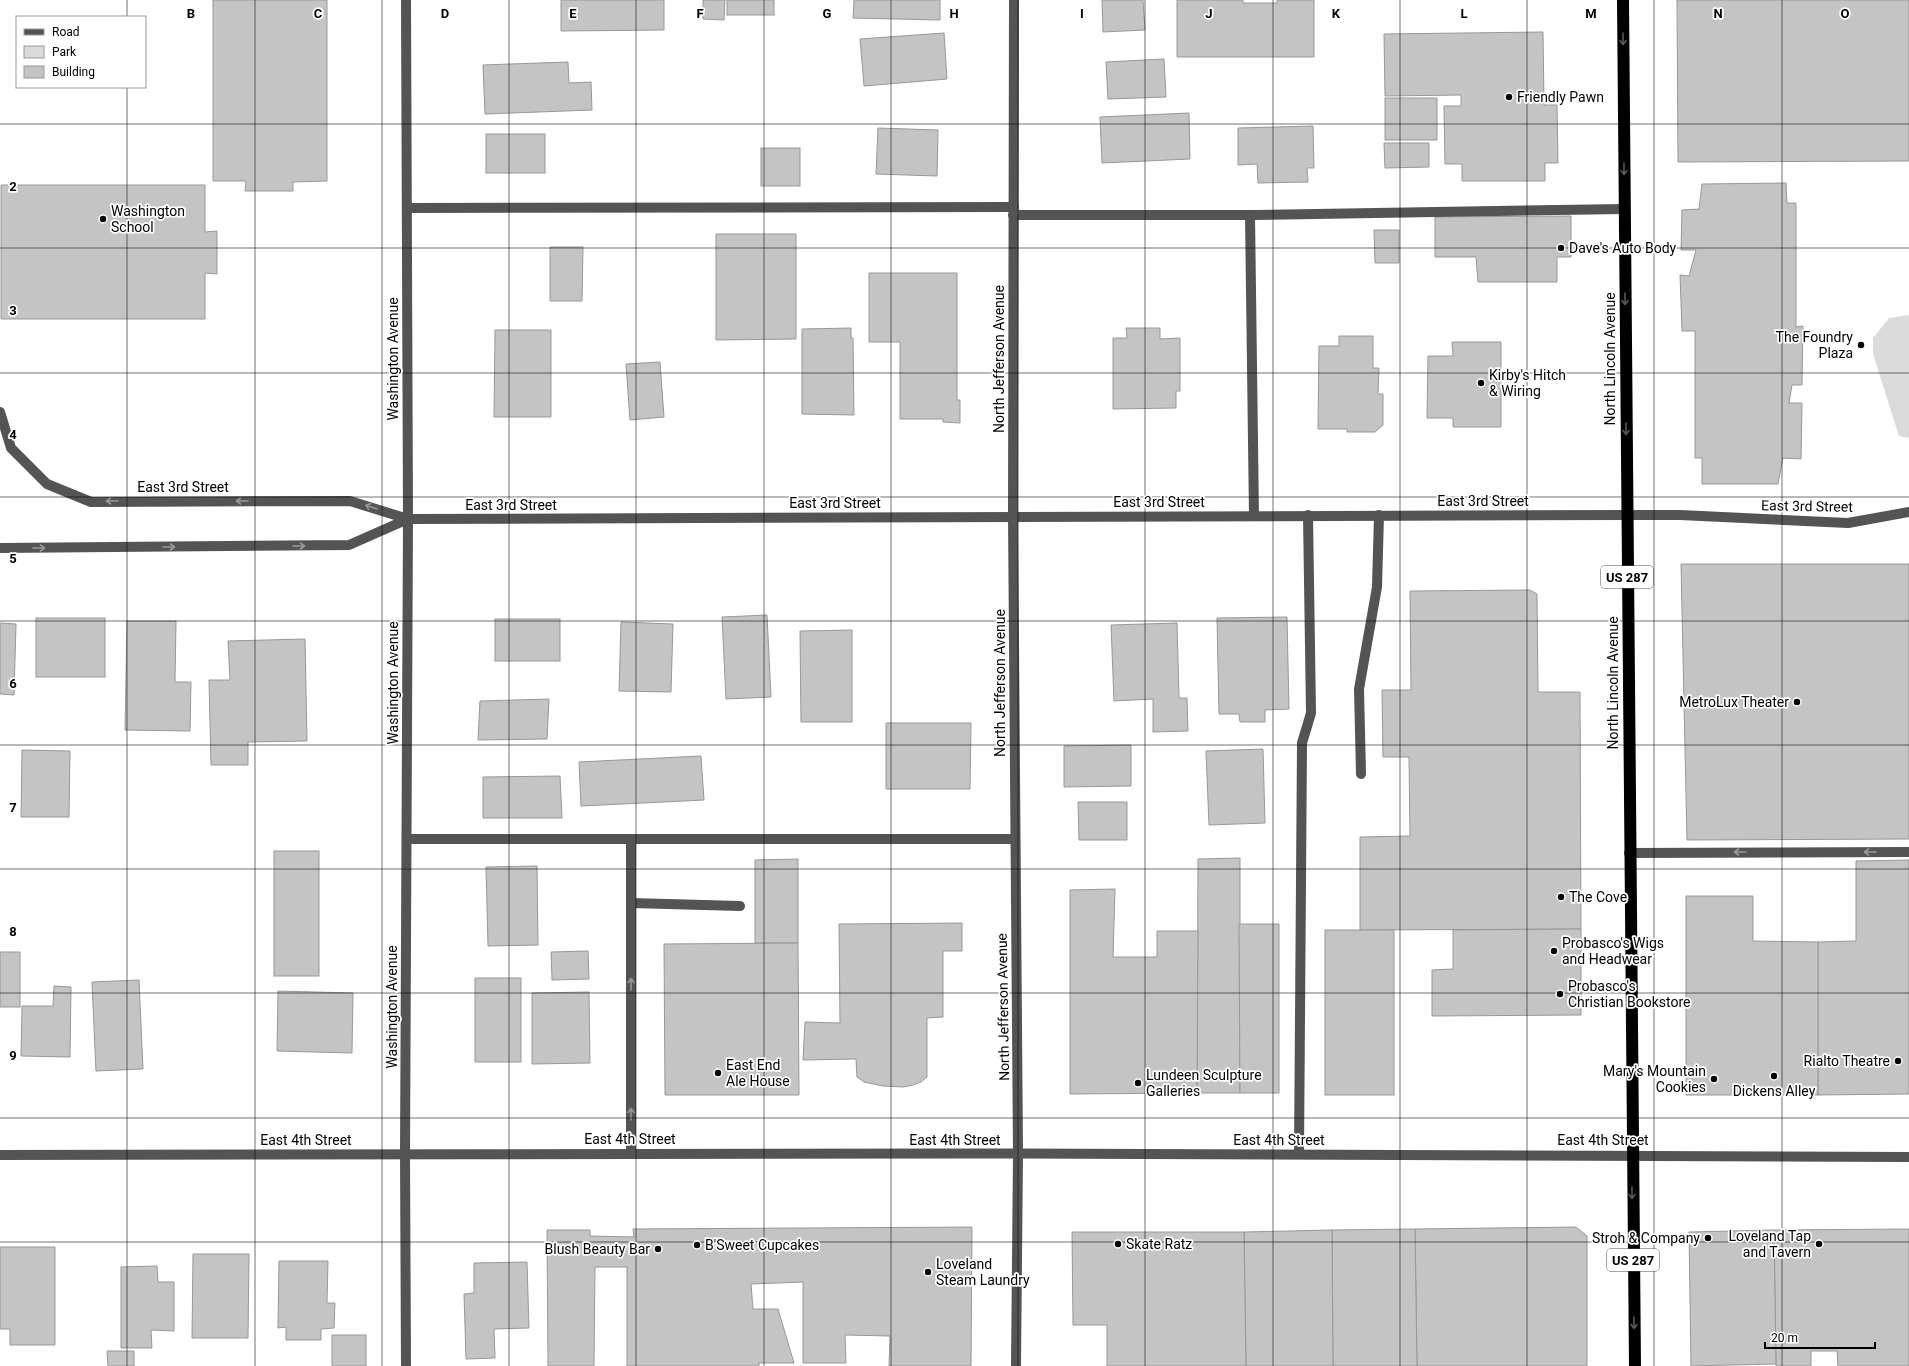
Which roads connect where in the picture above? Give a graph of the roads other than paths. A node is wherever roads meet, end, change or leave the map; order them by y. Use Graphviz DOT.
graph roads {
  1 [pos="406,0"];
  2 [pos="1014,0"];
  3 [pos="1623,0"];
  4 [pos="407,208"];
  5 [pos="1624,209"];
  6 [pos="1014,210"];
  7 [pos="1250,215"];
  8 [pos="0,412"];
  9 [pos="1909,512"];
  10 [pos="1308,515"];
  11 [pos="1379,515"];
  12 [pos="1626,515"];
  13 [pos="1012,516"];
  14 [pos="1254,516"];
  15 [pos="408,519"];
  16 [pos="0,548"];
  17 [pos="1360,774"];
  18 [pos="407,839"];
  19 [pos="1015,839"];
  20 [pos="631,840"];
  21 [pos="1909,852"];
  22 [pos="1629,853"];
  23 [pos="631,903"];
  24 [pos="740,906"];
  25 [pos="631,1153"];
  26 [pos="405,1154"];
  27 [pos="1018,1154"];
  28 [pos="1299,1154"];
  29 [pos="1632,1154"];
  30 [pos="0,1155"];
  31 [pos="1909,1157"];
  32 [pos="406,1366"];
  33 [pos="1016,1366"];
  34 [pos="1634,1366"];
  1 -- 4 [label="street, Washington Avenue"];
  2 -- 6 [label="street, North Jefferson Avenue"];
  3 -- 5 [label="highway, North Lincoln Avenue / US 287, one-way"];
  4 -- 6 [label="street"];
  4 -- 15 [label="street, Washington Avenue"];
  5 -- 7 [label="street"];
  5 -- 12 [label="highway, North Lincoln Avenue / US 287, one-way"];
  6 -- 7 [label="street"];
  6 -- 13 [label="street, North Jefferson Avenue"];
  7 -- 14 [label="street"];
  15 -- 8 [label="street, East 3rd Street, one-way"];
  9 -- 12 [label="street, East 3rd Street"];
  10 -- 11 [label="street, East 3rd Street"];
  10 -- 14 [label="street, East 3rd Street"];
  10 -- 28 [label="street"];
  11 -- 12 [label="street, East 3rd Street"];
  11 -- 17 [label="street"];
  12 -- 22 [label="highway, North Lincoln Avenue / US 287"];
  13 -- 14 [label="street, East 3rd Street"];
  13 -- 15 [label="street, East 3rd Street"];
  13 -- 19 [label="street, North Jefferson Avenue"];
  16 -- 15 [label="street, East 3rd Street, one-way"];
  15 -- 18 [label="street, Washington Avenue"];
  18 -- 20 [label="street"];
  18 -- 26 [label="street, Washington Avenue"];
  19 -- 20 [label="street"];
  19 -- 27 [label="street, North Jefferson Avenue"];
  20 -- 23 [label="street"];
  21 -- 22 [label="street, one-way"];
  22 -- 29 [label="highway, North Lincoln Avenue / US 287"];
  23 -- 24 [label="street"];
  25 -- 23 [label="street, one-way"];
  25 -- 26 [label="street, East 4th Street"];
  25 -- 27 [label="street, East 4th Street"];
  26 -- 30 [label="street, East 4th Street"];
  26 -- 32 [label="street, Washington Avenue"];
  27 -- 28 [label="street, East 4th Street"];
  27 -- 33 [label="street, North Jefferson Avenue"];
  28 -- 29 [label="street, East 4th Street"];
  29 -- 31 [label="street, East 4th Street"];
  29 -- 34 [label="highway, North Lincoln Avenue / US 287, one-way"];
}
